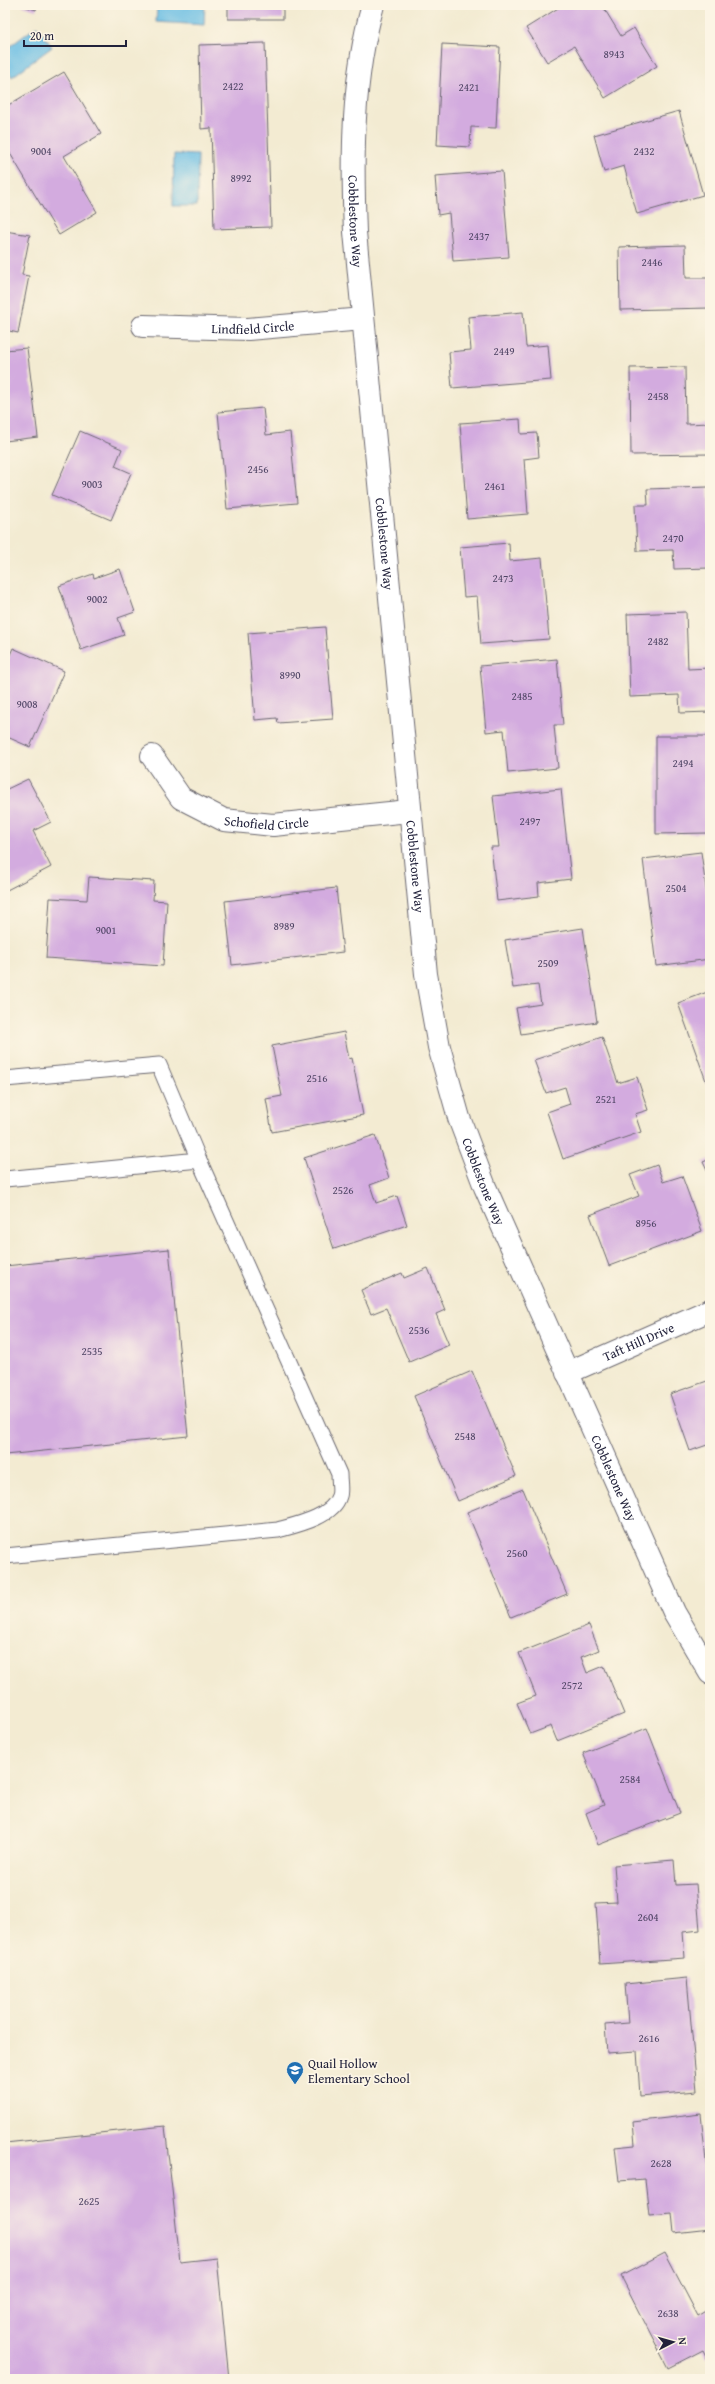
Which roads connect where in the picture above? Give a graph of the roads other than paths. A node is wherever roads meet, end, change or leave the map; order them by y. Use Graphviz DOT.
graph roads {
  1 [pos="373,5"];
  2 [pos="363,319"];
  3 [pos="143,326"];
  4 [pos="152,756"];
  5 [pos="409,811"];
  6 [pos="5,1079"];
  7 [pos="199,1160"];
  8 [pos="5,1179"];
  9 [pos="710,1310"];
  10 [pos="567,1373"];
  11 [pos="5,1556"];
  12 [pos="710,1673"];
  1 -- 2 [label="street, Cobblestone Way"];
  2 -- 3 [label="street, Lindfield Circle"];
  2 -- 5 [label="street, Cobblestone Way"];
  4 -- 5 [label="street, Schofield Circle"];
  5 -- 10 [label="street, Cobblestone Way"];
  6 -- 7 [label="lane"];
  7 -- 8 [label="lane"];
  7 -- 11 [label="lane"];
  9 -- 10 [label="street, Taft Hill Drive"];
  10 -- 12 [label="street, Cobblestone Way"];
}
